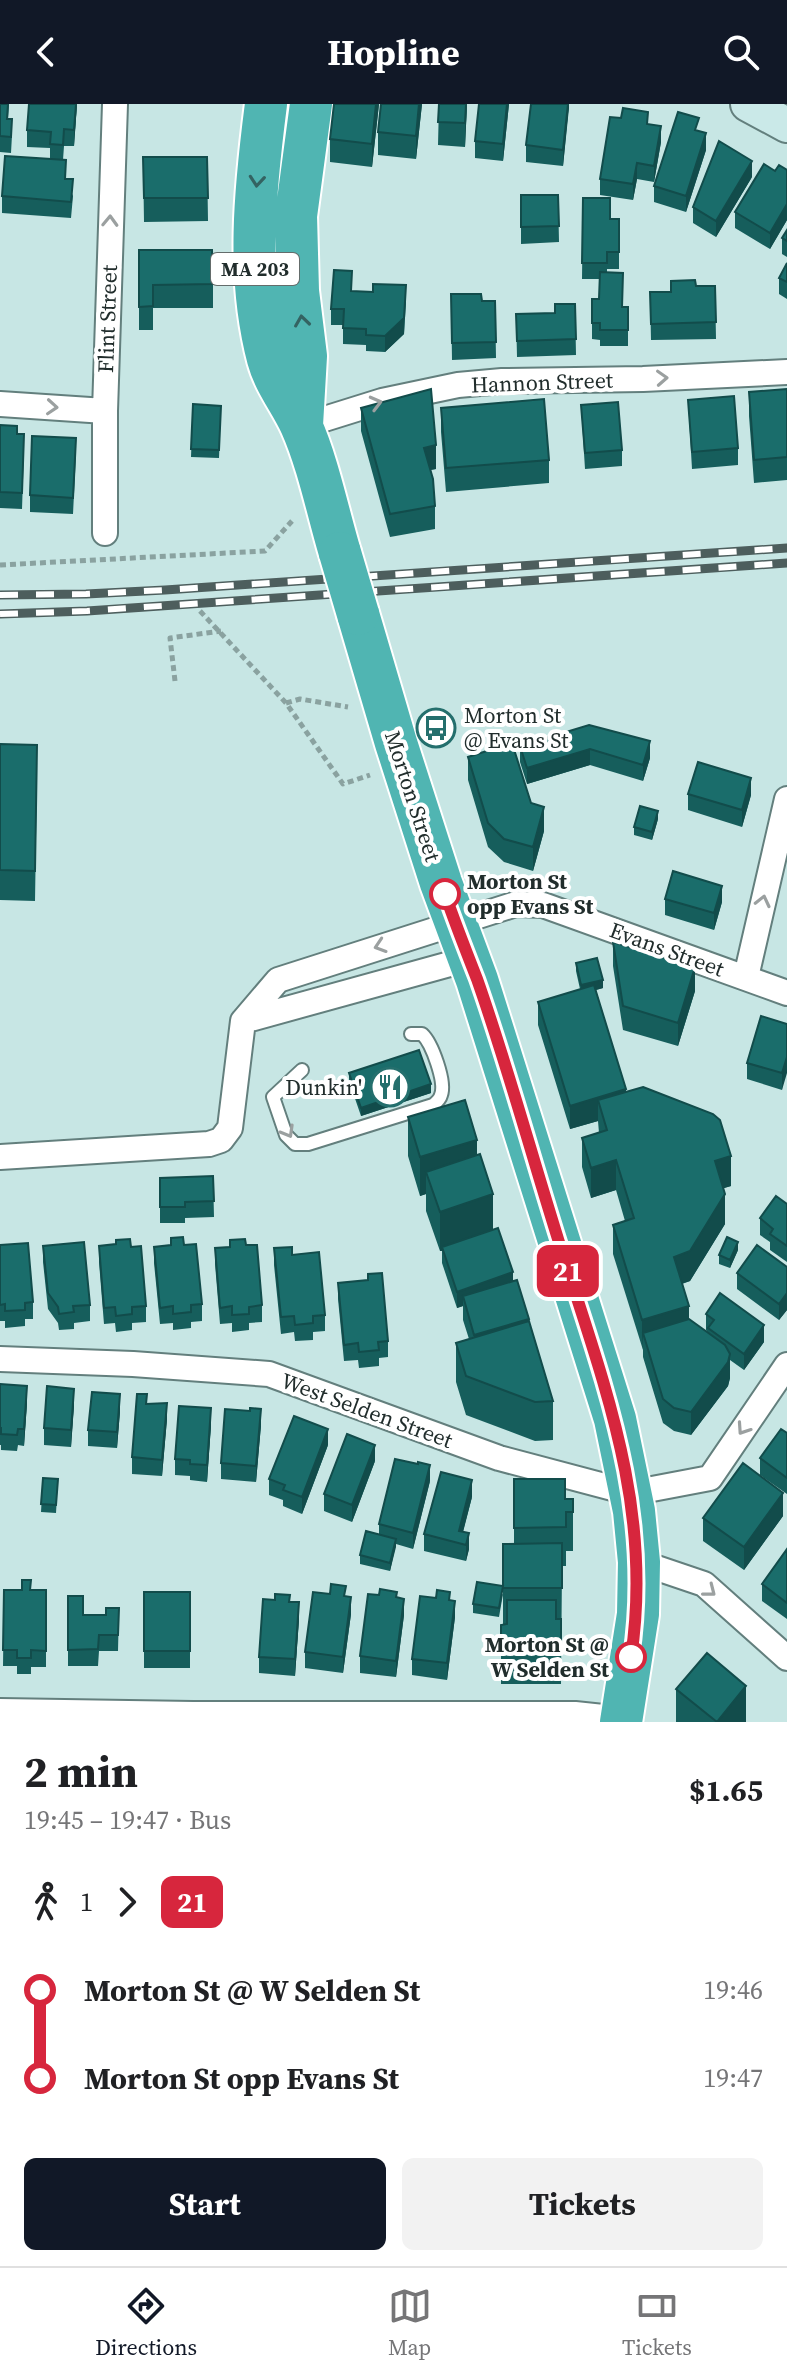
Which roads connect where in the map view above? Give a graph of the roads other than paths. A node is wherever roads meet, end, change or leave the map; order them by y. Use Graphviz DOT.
graph roads {
  1 [pos="115,104"];
  2 [pos="266,104"];
  3 [pos="311,104"];
  4 [pos="748,104"];
  5 [pos="787,125"];
  6 [pos="787,372"];
  7 [pos="0,404"];
  8 [pos="105,411"];
  9 [pos="302,426"];
  10 [pos="105,533"];
  11 [pos="787,799"];
  12 [pos="461,941"];
  13 [pos="746,977"];
  14 [pos="787,993"];
  15 [pos="243,1021"];
  16 [pos="411,1034"];
  17 [pos="302,1070"];
  18 [pos="0,1157"];
  19 [pos="0,1359"];
  20 [pos="787,1365"];
  21 [pos="631,1493"];
  22 [pos="639,1562"];
  23 [pos="787,1658"];
  24 [pos="0,1711"];
  25 [pos="193,1718"];
  26 [pos="622,1721"];
  8 -- 1 [label="street, Flint Street, one-way"];
  2 -- 9 [label="highway, Morton Street / MA 203, one-way"];
  9 -- 3 [label="highway, Morton Street / MA 203, one-way"];
  4 -- 5 [label="main road"];
  9 -- 6 [label="street, Hannon Street, one-way"];
  7 -- 8 [label="street, one-way"];
  8 -- 10 [label="street, Flint Street"];
  9 -- 12 [label="highway, Morton Street / MA 203, bridge"];
  13 -- 11 [label="street, one-way"];
  12 -- 13 [label="street, Evans Street"];
  12 -- 15 [label="street"];
  12 -- 15 [label="street, one-way"];
  12 -- 21 [label="highway, Morton Street / MA 203"];
  13 -- 14 [label="street, Evans Street"];
  15 -- 18 [label="street"];
  17 -- 16 [label="lane, one-way"];
  19 -- 21 [label="street, West Selden Street"];
  20 -- 21 [label="street, one-way"];
  21 -- 22 [label="highway, Morton Street / MA 203"];
  22 -- 23 [label="street, one-way"];
  22 -- 26 [label="highway, Morton Street / MA 203"];
  24 -- 25 [label="street"];
  25 -- 26 [label="street"];
}
